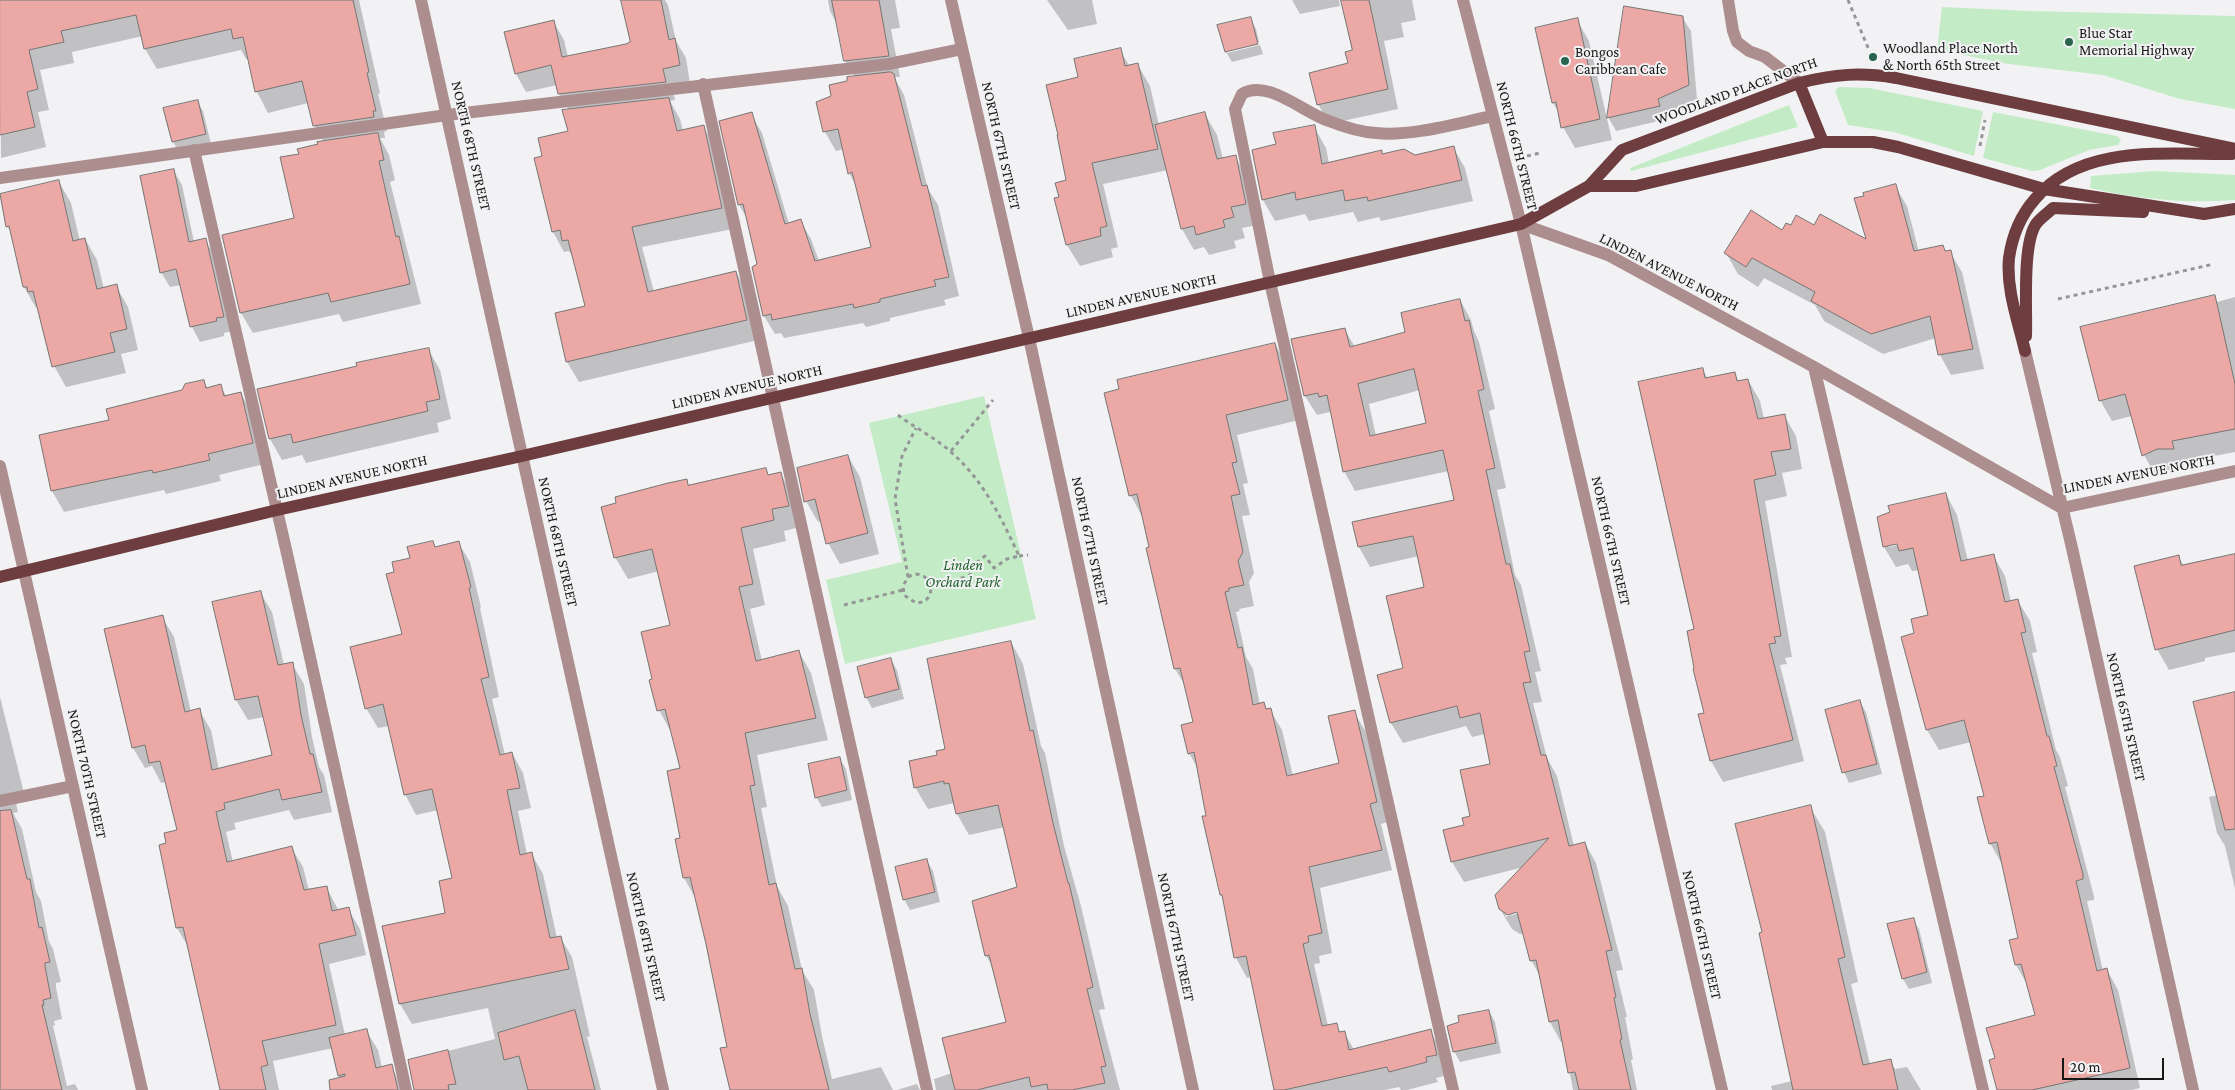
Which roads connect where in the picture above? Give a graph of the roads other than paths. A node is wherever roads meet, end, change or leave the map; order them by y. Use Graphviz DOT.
graph roads {
  1 [pos="422,0"];
  2 [pos="951,0"];
  3 [pos="1463,0"];
  4 [pos="1728,0"];
  5 [pos="962,49"];
  6 [pos="1799,83"];
  7 [pos="703,84"];
  8 [pos="447,114"];
  9 [pos="1493,116"];
  10 [pos="1823,142"];
  11 [pos="2235,149"];
  12 [pos="194,150"];
  13 [pos="2235,154"];
  14 [pos="0,178"];
  15 [pos="1589,186"];
  16 [pos="2044,189"];
  17 [pos="2235,210"];
  18 [pos="2204,214"];
  19 [pos="1521,224"];
  20 [pos="1270,282"];
  21 [pos="1028,338"];
  22 [pos="2025,351"];
  23 [pos="1814,367"];
  24 [pos="772,398"];
  25 [pos="522,456"];
  26 [pos="0,466"];
  27 [pos="2235,471"];
  28 [pos="2062,508"];
  29 [pos="277,510"];
  30 [pos="25,571"];
  31 [pos="0,577"];
  32 [pos="73,786"];
  33 [pos="0,801"];
  34 [pos="142,1090"];
  35 [pos="406,1090"];
  36 [pos="664,1090"];
  37 [pos="927,1090"];
  38 [pos="1193,1090"];
  39 [pos="1453,1090"];
  40 [pos="1722,1090"];
  41 [pos="1983,1090"];
  42 [pos="2193,1090"];
  1 -- 8 [label="street, NORTH 68TH STREET"];
  2 -- 5 [label="street, NORTH 67TH STREET"];
  3 -- 9 [label="street, NORTH 66TH STREET"];
  4 -- 6 [label="street"];
  5 -- 7 [label="street"];
  5 -- 21 [label="street, NORTH 67TH STREET"];
  6 -- 10 [label="main road"];
  6 -- 11 [label="main road, WOODLAND PLACE NORTH"];
  6 -- 15 [label="main road, WOODLAND PLACE NORTH"];
  7 -- 8 [label="street"];
  7 -- 24 [label="street"];
  8 -- 12 [label="street"];
  8 -- 25 [label="street, NORTH 68TH STREET"];
  9 -- 19 [label="street, NORTH 66TH STREET"];
  9 -- 20 [label="street"];
  10 -- 15 [label="main road, WOODLAND PLACE NORTH"];
  10 -- 16 [label="main road, WOODLAND PLACE NORTH"];
  12 -- 14 [label="street"];
  12 -- 29 [label="street"];
  13 -- 16 [label="main road"];
  15 -- 19 [label="main road, WOODLAND PLACE NORTH"];
  16 -- 18 [label="main road, WOODLAND PLACE NORTH"];
  16 -- 22 [label="main road"];
  17 -- 18 [label="main road, WOODLAND PLACE NORTH"];
  18 -- 22 [label="main road"];
  19 -- 20 [label="main road, LINDEN AVENUE NORTH"];
  19 -- 23 [label="street, LINDEN AVENUE NORTH"];
  19 -- 40 [label="street, NORTH 66TH STREET"];
  20 -- 21 [label="main road, LINDEN AVENUE NORTH"];
  20 -- 39 [label="street"];
  21 -- 24 [label="main road, LINDEN AVENUE NORTH"];
  21 -- 38 [label="street, NORTH 67TH STREET"];
  22 -- 28 [label="street, NORTH 65TH STREET"];
  23 -- 28 [label="street, LINDEN AVENUE NORTH"];
  23 -- 41 [label="street"];
  24 -- 25 [label="main road, LINDEN AVENUE NORTH"];
  24 -- 37 [label="street"];
  25 -- 29 [label="main road, LINDEN AVENUE NORTH"];
  25 -- 36 [label="street, NORTH 68TH STREET"];
  26 -- 30 [label="street, NORTH 70TH STREET"];
  27 -- 28 [label="street, LINDEN AVENUE NORTH"];
  28 -- 42 [label="street, NORTH 65TH STREET"];
  29 -- 30 [label="main road, LINDEN AVENUE NORTH"];
  29 -- 35 [label="street"];
  30 -- 31 [label="main road, LINDEN AVENUE NORTH"];
  30 -- 32 [label="street, NORTH 70TH STREET"];
  32 -- 33 [label="street"];
  32 -- 34 [label="street, NORTH 70TH STREET"];
}
